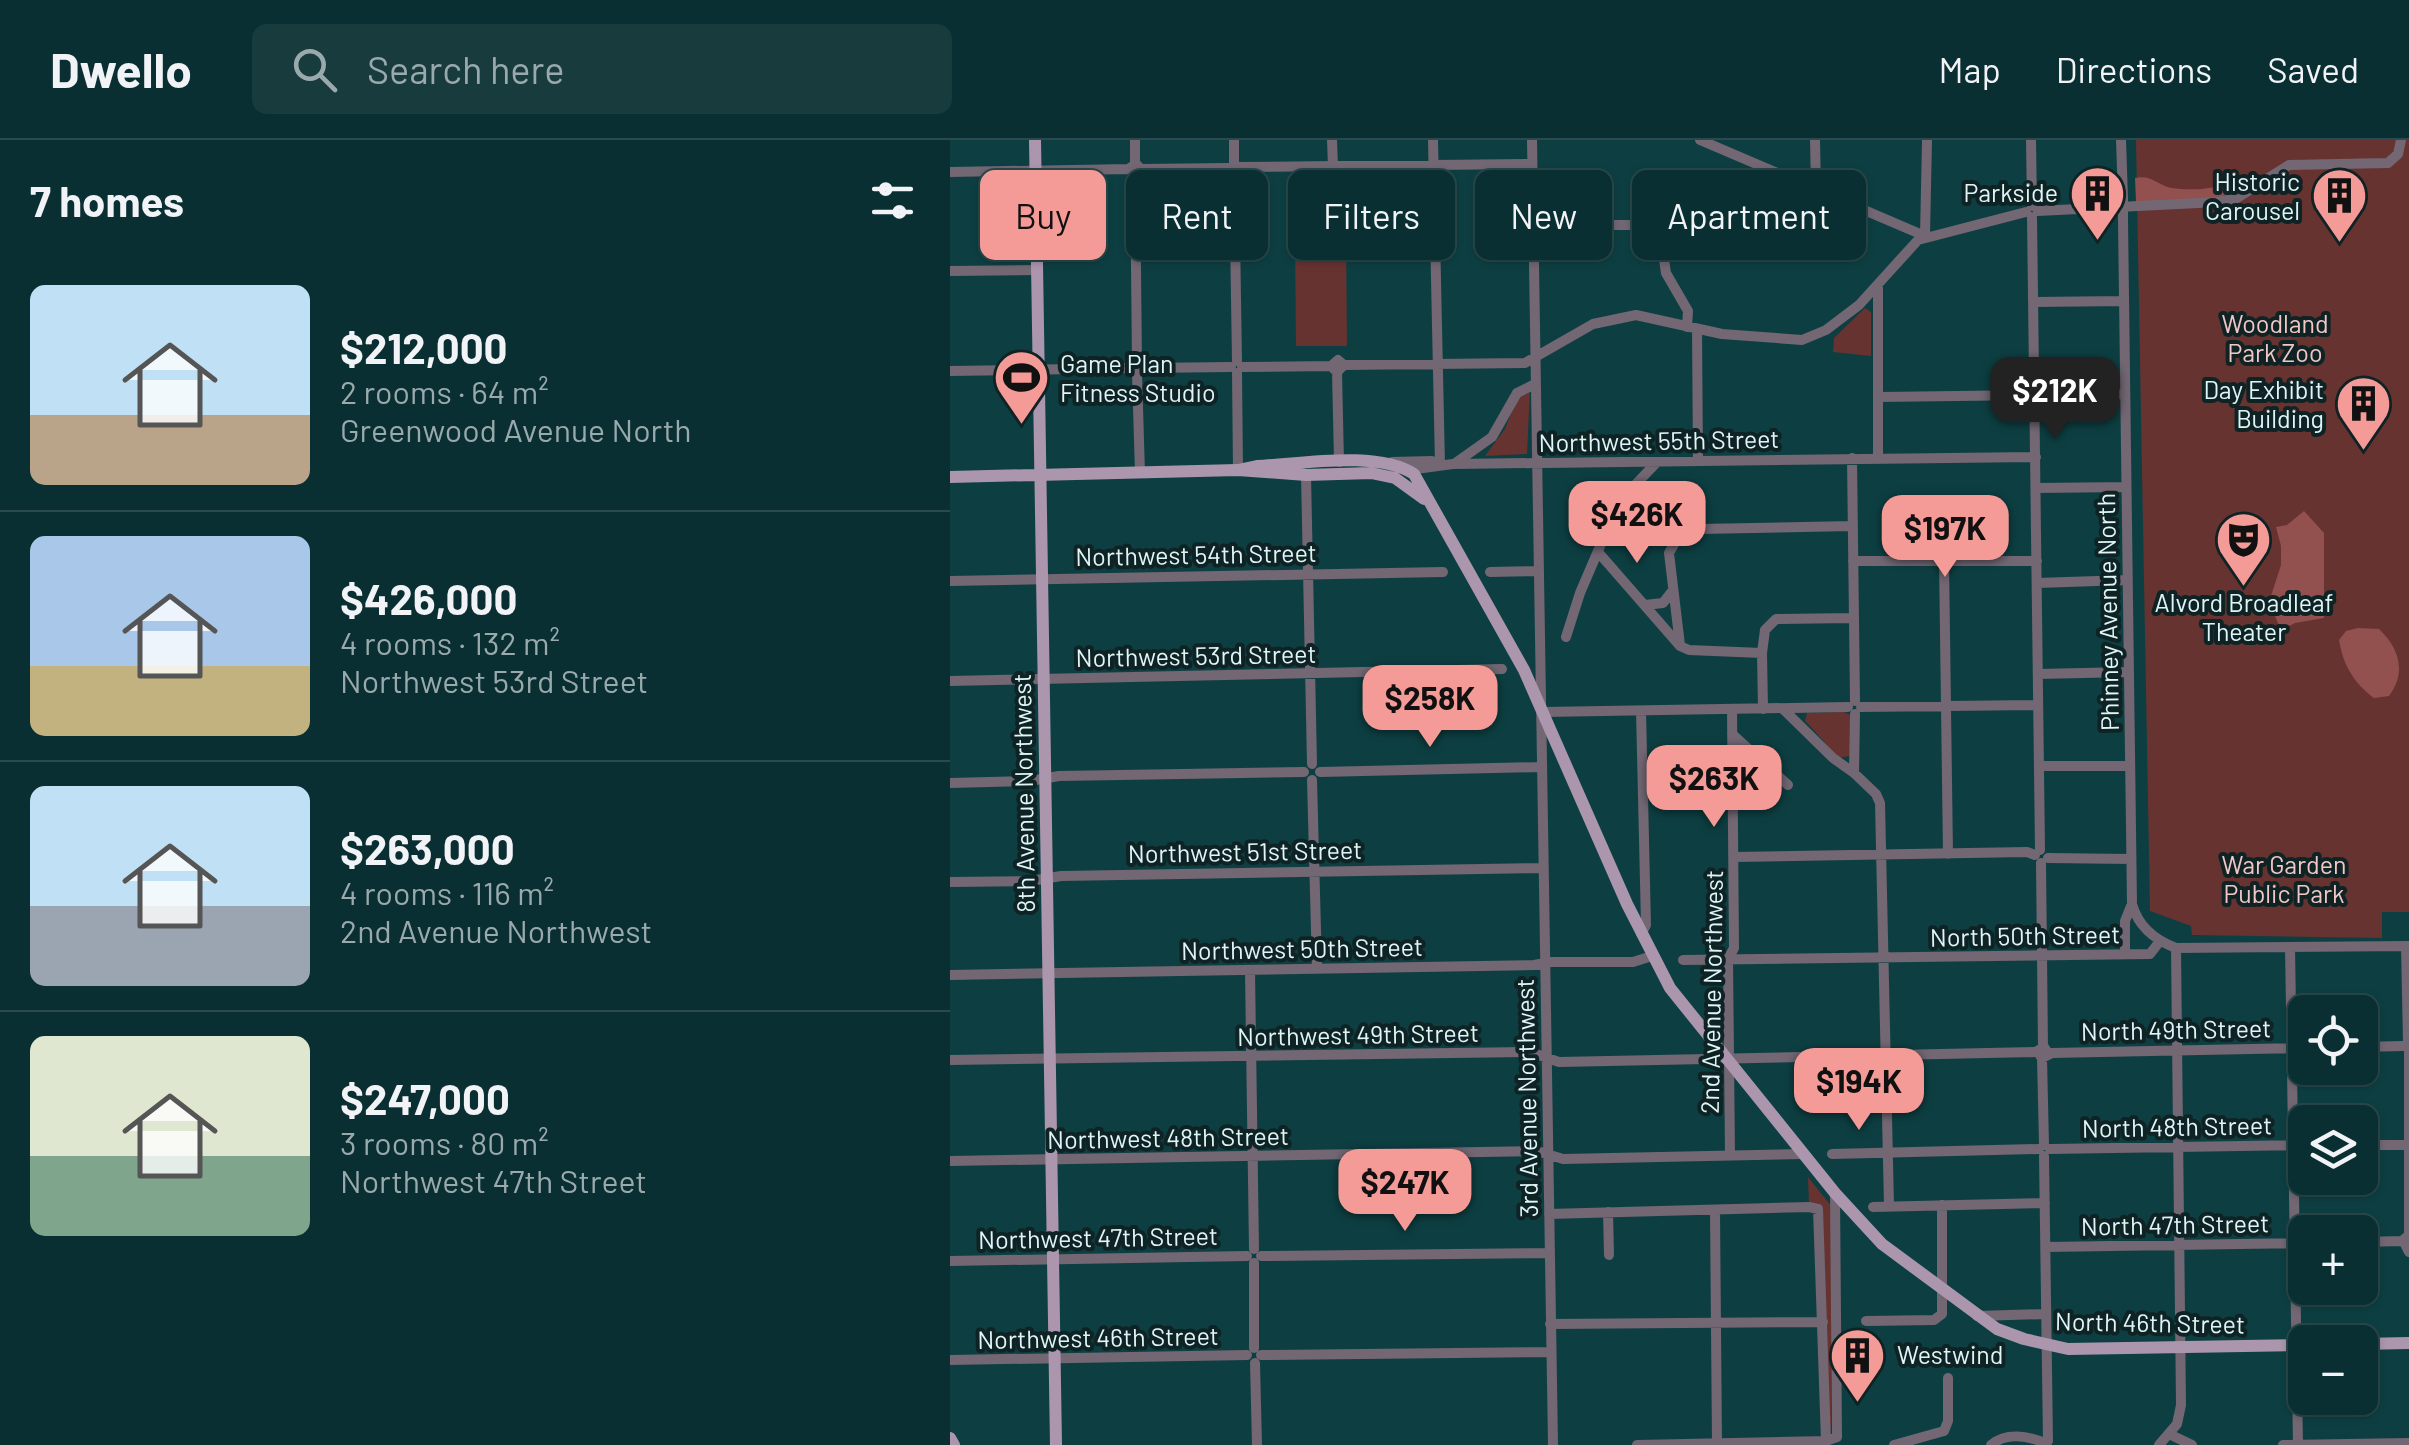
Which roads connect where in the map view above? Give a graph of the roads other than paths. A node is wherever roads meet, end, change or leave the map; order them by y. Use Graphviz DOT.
graph roads {
  1 [pos="1036,140"];
  2 [pos="1134,140"];
  3 [pos="1234,140"];
  4 [pos="1332,140"];
  5 [pos="1433,140"];
  6 [pos="1700,140"];
  7 [pos="1815,140"];
  8 [pos="1927,140"];
  9 [pos="2032,140"];
  10 [pos="2122,140"];
  11 [pos="2401,140"];
  12 [pos="1535,141"];
  13 [pos="1532,164"];
  14 [pos="1433,165"];
  15 [pos="1333,166"];
  16 [pos="1234,168"];
  17 [pos="1135,169"];
  18 [pos="1036,170"];
  19 [pos="1772,170"];
  20 [pos="1816,170"];
  21 [pos="980,171"];
  22 [pos="950,172"];
  23 [pos="1866,210"];
  24 [pos="2032,211"];
  25 [pos="1612,225"];
  26 [pos="1925,236"];
  27 [pos="1038,260"];
  28 [pos="1038,270"];
  29 [pos="950,272"];
  30 [pos="1878,286"];
  31 [pos="2124,301"];
  32 [pos="2034,302"];
  33 [pos="1692,328"];
  34 [pos="1535,358"];
  35 [pos="1436,364"];
  36 [pos="1237,367"];
  37 [pos="1137,368"];
  38 [pos="1337,368"];
  39 [pos="1039,370"];
  40 [pos="950,371"];
  41 [pos="1535,384"];
  42 [pos="2124,394"];
  43 [pos="2035,396"];
  44 [pos="1878,397"];
  45 [pos="2036,457"];
  46 [pos="1852,458"];
  47 [pos="1878,458"];
  48 [pos="1698,461"];
  49 [pos="1340,462"];
  50 [pos="1380,462"];
  51 [pos="1657,462"];
  52 [pos="1536,463"];
  53 [pos="1453,464"];
  54 [pos="1440,465"];
  55 [pos="1238,470"];
  56 [pos="1408,470"];
  57 [pos="1140,472"];
  58 [pos="1360,474"];
  59 [pos="1041,476"];
  60 [pos="1306,476"];
  61 [pos="950,477"];
  62 [pos="2126,487"];
  63 [pos="2036,488"];
  64 [pos="1429,504"];
  65 [pos="1852,526"];
  66 [pos="1598,552"];
  67 [pos="1944,560"];
  68 [pos="1853,561"];
  69 [pos="2037,561"];
  70 [pos="1538,571"];
  71 [pos="1444,572"];
  72 [pos="1490,572"];
  73 [pos="1308,573"];
  74 [pos="1043,579"];
  75 [pos="2127,580"];
  76 [pos="950,581"];
  77 [pos="2037,582"];
  78 [pos="1674,589"];
  79 [pos="1644,606"];
  80 [pos="1854,618"];
  81 [pos="1566,637"];
  82 [pos="1680,646"];
  83 [pos="1762,654"];
  84 [pos="1540,658"];
  85 [pos="1502,669"];
  86 [pos="1524,670"];
  87 [pos="2129,672"];
  88 [pos="1312,674"];
  89 [pos="2038,674"];
  90 [pos="1045,678"];
  91 [pos="950,681"];
  92 [pos="2038,705"];
  93 [pos="1854,707"];
  94 [pos="1946,707"];
  95 [pos="1763,708"];
  96 [pos="1543,709"];
  97 [pos="1732,709"];
  98 [pos="1782,709"];
  99 [pos="1641,711"];
  100 [pos="1553,733"];
  101 [pos="1732,734"];
  102 [pos="1542,751"];
  103 [pos="2040,766"];
  104 [pos="2130,766"];
  105 [pos="1542,768"];
  106 [pos="1312,772"];
  107 [pos="1854,773"];
  108 [pos="1045,778"];
  109 [pos="950,783"];
  110 [pos="1788,784"];
  111 [pos="1948,854"];
  112 [pos="1882,855"];
  113 [pos="1734,857"];
  114 [pos="2041,857"];
  115 [pos="2131,859"];
  116 [pos="1542,868"];
  117 [pos="1315,871"];
  118 [pos="1047,878"];
  119 [pos="950,882"];
  120 [pos="2132,904"];
  121 [pos="1641,934"];
  122 [pos="2160,941"];
  123 [pos="2408,946"];
  124 [pos="2176,948"];
  125 [pos="2290,948"];
  126 [pos="2125,954"];
  127 [pos="1652,956"];
  128 [pos="2042,956"];
  129 [pos="1884,957"];
  130 [pos="1683,960"];
  131 [pos="1728,960"];
  132 [pos="1544,965"];
  133 [pos="1317,968"];
  134 [pos="1250,971"];
  135 [pos="1048,974"];
  136 [pos="950,976"];
  137 [pos="2291,995"];
  138 [pos="2378,1046"];
  139 [pos="2408,1047"];
  140 [pos="2288,1048"];
  141 [pos="2176,1050"];
  142 [pos="2042,1052"];
  143 [pos="1252,1056"];
  144 [pos="1885,1056"];
  145 [pos="1546,1058"];
  146 [pos="1050,1059"];
  147 [pos="1730,1059"];
  148 [pos="950,1060"];
  149 [pos="2409,1144"];
  150 [pos="2288,1145"];
  151 [pos="2378,1145"];
  152 [pos="2178,1147"];
  153 [pos="2044,1150"];
  154 [pos="1888,1153"];
  155 [pos="1804,1154"];
  156 [pos="1832,1154"];
  157 [pos="1252,1156"];
  158 [pos="1548,1156"];
  159 [pos="1730,1156"];
  160 [pos="950,1160"];
  161 [pos="1050,1160"];
  162 [pos="1835,1193"];
  163 [pos="2044,1203"];
  164 [pos="1942,1205"];
  165 [pos="1889,1206"];
  166 [pos="1873,1207"];
  167 [pos="1715,1211"];
  168 [pos="1608,1212"];
  169 [pos="1549,1214"];
  170 [pos="2288,1243"];
  171 [pos="2378,1243"];
  172 [pos="2179,1244"];
  173 [pos="2407,1244"];
  174 [pos="2046,1247"];
  175 [pos="1549,1252"];
  176 [pos="1609,1255"];
  177 [pos="1254,1256"];
  178 [pos="1054,1260"];
  179 [pos="950,1261"];
  180 [pos="1944,1293"];
  181 [pos="2046,1314"];
  182 [pos="1976,1316"];
  183 [pos="1866,1321"];
  184 [pos="1822,1322"];
  185 [pos="1716,1323"];
  186 [pos="1550,1324"];
  187 [pos="2409,1343"];
  188 [pos="2378,1344"];
  189 [pos="2047,1345"];
  190 [pos="2288,1345"];
  191 [pos="2180,1348"];
  192 [pos="1550,1352"];
  193 [pos="1254,1356"];
  194 [pos="1056,1359"];
  195 [pos="950,1360"];
  196 [pos="1948,1378"];
  197 [pos="2299,1415"];
  198 [pos="2170,1434"];
  199 [pos="950,1438"];
  200 [pos="1826,1441"];
  201 [pos="2409,1443"];
  202 [pos="1717,1444"];
  203 [pos="1778,1444"];
  204 [pos="1992,1444"];
  205 [pos="2047,1444"];
  206 [pos="2298,1444"];
  207 [pos="2362,1444"];
  208 [pos="954,1445"];
  209 [pos="1056,1445"];
  210 [pos="1257,1445"];
  211 [pos="1553,1445"];
  212 [pos="1637,1445"];
  213 [pos="1668,1445"];
  214 [pos="1894,1445"];
  215 [pos="2159,1445"];
  216 [pos="2192,1445"];
  217 [pos="2284,1445"];
  1 -- 18 [label="main road, 8th Avenue Northwest"];
  2 -- 17 [label="street"];
  3 -- 16 [label="street"];
  4 -- 15 [label="street"];
  5 -- 14 [label="street"];
  6 -- 19 [label="street"];
  7 -- 20 [label="street"];
  8 -- 26 [label="street"];
  9 -- 24 [label="street"];
  10 -- 31 [label="street, Phinney Avenue North, bridge"];
  11 -- 24 [label="street"];
  12 -- 13 [label="street, 3rd Avenue Northwest"];
  13 -- 14 [label="street"];
  13 -- 34 [label="street, 3rd Avenue Northwest"];
  14 -- 15 [label="street"];
  14 -- 35 [label="street"];
  15 -- 16 [label="street"];
  16 -- 17 [label="street"];
  16 -- 36 [label="street"];
  17 -- 18 [label="street"];
  17 -- 37 [label="street"];
  21 -- 22 [label="street"];
  23 -- 26 [label="street"];
  24 -- 26 [label="street"];
  24 -- 32 [label="street"];
  25 -- 33 [label="street"];
  26 -- 30 [label="street"];
  27 -- 28 [label="main road, 8th Avenue Northwest"];
  28 -- 29 [label="street"];
  28 -- 39 [label="main road, 8th Avenue Northwest"];
  30 -- 33 [label="street"];
  30 -- 44 [label="street"];
  31 -- 32 [label="street"];
  31 -- 42 [label="street, Phinney Avenue North"];
  32 -- 43 [label="street"];
  33 -- 34 [label="street"];
  33 -- 48 [label="street"];
  34 -- 35 [label="street"];
  34 -- 41 [label="street, 3rd Avenue Northwest"];
  35 -- 38 [label="street"];
  35 -- 54 [label="street"];
  36 -- 37 [label="street"];
  36 -- 38 [label="street"];
  36 -- 55 [label="street"];
  37 -- 39 [label="street"];
  37 -- 57 [label="street"];
  38 -- 49 [label="street"];
  39 -- 40 [label="street"];
  39 -- 59 [label="main road, 8th Avenue Northwest"];
  41 -- 52 [label="street, 3rd Avenue Northwest"];
  41 -- 53 [label="street"];
  42 -- 43 [label="street"];
  42 -- 62 [label="street, Phinney Avenue North"];
  43 -- 44 [label="street"];
  43 -- 45 [label="street"];
  44 -- 47 [label="street"];
  45 -- 47 [label="street, Northwest 55th Street"];
  45 -- 63 [label="street"];
  46 -- 47 [label="street, Northwest 55th Street"];
  46 -- 48 [label="street, Northwest 55th Street"];
  46 -- 65 [label="street"];
  48 -- 51 [label="street, Northwest 55th Street"];
  49 -- 50 [label="main road"];
  49 -- 55 [label="main road"];
  50 -- 54 [label="street, Northwest 55th Street"];
  50 -- 56 [label="main road"];
  51 -- 52 [label="street, Northwest 55th Street"];
  51 -- 66 [label="street"];
  52 -- 53 [label="street, Northwest 55th Street"];
  52 -- 70 [label="street, 3rd Avenue Northwest"];
  53 -- 54 [label="street, Northwest 55th Street"];
  54 -- 56 [label="street, Northwest 55th Street"];
  55 -- 57 [label="main road"];
  55 -- 60 [label="main road"];
  56 -- 58 [label="street, Northwest 55th Street"];
  56 -- 64 [label="main road, North 46th Street"];
  57 -- 59 [label="main road"];
  58 -- 60 [label="main road"];
  58 -- 64 [label="main road"];
  59 -- 61 [label="main road"];
  59 -- 74 [label="main road, 8th Avenue Northwest"];
  60 -- 73 [label="street"];
  62 -- 63 [label="street"];
  62 -- 75 [label="street, Phinney Avenue North"];
  63 -- 69 [label="street"];
  64 -- 86 [label="main road, North 46th Street"];
  65 -- 68 [label="street"];
  65 -- 78 [label="street"];
  66 -- 79 [label="street"];
  66 -- 81 [label="street"];
  67 -- 68 [label="street"];
  67 -- 69 [label="street"];
  67 -- 94 [label="street"];
  68 -- 80 [label="street"];
  69 -- 77 [label="street"];
  70 -- 72 [label="street"];
  70 -- 84 [label="street, 3rd Avenue Northwest"];
  71 -- 73 [label="street, Northwest 54th Street"];
  73 -- 74 [label="street, Northwest 54th Street"];
  73 -- 88 [label="street"];
  74 -- 76 [label="street, Northwest 54th Street"];
  74 -- 90 [label="main road, 8th Avenue Northwest"];
  75 -- 77 [label="street"];
  75 -- 87 [label="street, Phinney Avenue North"];
  77 -- 89 [label="street"];
  78 -- 79 [label="street"];
  78 -- 82 [label="street"];
  79 -- 82 [label="street"];
  80 -- 83 [label="street"];
  80 -- 93 [label="street"];
  82 -- 83 [label="street"];
  83 -- 95 [label="street"];
  84 -- 86 [label="street"];
  84 -- 96 [label="street, 3rd Avenue Northwest"];
  85 -- 88 [label="street, Northwest 53rd Street"];
  86 -- 96 [label="main road, North 46th Street"];
  87 -- 89 [label="street"];
  87 -- 104 [label="street, Phinney Avenue North"];
  88 -- 90 [label="street, Northwest 53rd Street"];
  88 -- 106 [label="street"];
  89 -- 92 [label="street"];
  90 -- 91 [label="street, Northwest 53rd Street"];
  90 -- 108 [label="main road, 8th Avenue Northwest"];
  92 -- 94 [label="street"];
  92 -- 103 [label="street"];
  93 -- 94 [label="street"];
  93 -- 98 [label="street"];
  93 -- 107 [label="street"];
  94 -- 111 [label="street"];
  95 -- 97 [label="street"];
  95 -- 98 [label="street"];
  96 -- 99 [label="street"];
  96 -- 100 [label="main road, North 46th Street"];
  96 -- 102 [label="street, 3rd Avenue Northwest"];
  97 -- 99 [label="street"];
  97 -- 101 [label="street, 2nd Avenue Northwest"];
  98 -- 107 [label="street"];
  99 -- 121 [label="street"];
  100 -- 102 [label="street"];
  100 -- 121 [label="main road, North 46th Street"];
  101 -- 110 [label="street"];
  101 -- 113 [label="street, 2nd Avenue Northwest"];
  102 -- 105 [label="street, 3rd Avenue Northwest"];
  103 -- 104 [label="street"];
  103 -- 114 [label="street"];
  104 -- 115 [label="street, Phinney Avenue North"];
  105 -- 106 [label="street"];
  105 -- 116 [label="street, 3rd Avenue Northwest"];
  106 -- 108 [label="street"];
  106 -- 117 [label="street"];
  107 -- 112 [label="street"];
  108 -- 109 [label="street"];
  108 -- 118 [label="main road, 8th Avenue Northwest"];
  111 -- 112 [label="street"];
  111 -- 114 [label="street"];
  112 -- 113 [label="street"];
  112 -- 129 [label="street"];
  113 -- 131 [label="street, 2nd Avenue Northwest"];
  114 -- 115 [label="street"];
  114 -- 128 [label="street"];
  115 -- 120 [label="street, Phinney Avenue North"];
  116 -- 117 [label="street, Northwest 51st Street"];
  116 -- 132 [label="street, 3rd Avenue Northwest"];
  117 -- 118 [label="street, Northwest 51st Street"];
  117 -- 133 [label="street"];
  118 -- 119 [label="street, Northwest 51st Street"];
  118 -- 135 [label="main road, 8th Avenue Northwest"];
  120 -- 122 [label="street"];
  120 -- 126 [label="street, Phinney Avenue North"];
  121 -- 127 [label="main road, North 46th Street"];
  122 -- 124 [label="street"];
  122 -- 126 [label="street, North 50th Street"];
  123 -- 125 [label="street"];
  123 -- 139 [label="street"];
  124 -- 125 [label="street"];
  124 -- 141 [label="street"];
  125 -- 137 [label="street"];
  126 -- 128 [label="street, North 50th Street"];
  127 -- 132 [label="street, Northwest 50th Street"];
  127 -- 147 [label="main road, North 46th Street"];
  128 -- 129 [label="street, North 50th Street"];
  128 -- 142 [label="street"];
  129 -- 131 [label="street"];
  129 -- 144 [label="street"];
  130 -- 131 [label="street"];
  131 -- 147 [label="street, 2nd Avenue Northwest"];
  132 -- 133 [label="street, Northwest 50th Street"];
  132 -- 145 [label="street, 3rd Avenue Northwest"];
  133 -- 134 [label="street, Northwest 50th Street"];
  134 -- 135 [label="street, Northwest 50th Street"];
  134 -- 143 [label="street"];
  135 -- 136 [label="street, Northwest 50th Street"];
  135 -- 146 [label="main road, 8th Avenue Northwest"];
  138 -- 139 [label="street"];
  139 -- 149 [label="street"];
  140 -- 141 [label="street, North 49th Street"];
  141 -- 142 [label="street, North 49th Street"];
  141 -- 152 [label="street"];
  142 -- 144 [label="street, North 49th Street"];
  142 -- 153 [label="street"];
  143 -- 145 [label="street, Northwest 49th Street"];
  143 -- 146 [label="street, Northwest 49th Street"];
  143 -- 157 [label="street"];
  144 -- 147 [label="street, Northwest 49th Street"];
  144 -- 154 [label="street"];
  145 -- 147 [label="street, Northwest 49th Street"];
  145 -- 158 [label="street, 3rd Avenue Northwest"];
  146 -- 148 [label="street, Northwest 49th Street"];
  146 -- 161 [label="main road, 8th Avenue Northwest"];
  147 -- 155 [label="main road, North 46th Street"];
  147 -- 159 [label="street, 2nd Avenue Northwest"];
  149 -- 151 [label="street"];
  149 -- 173 [label="street"];
  150 -- 152 [label="street, North 48th Street"];
  152 -- 153 [label="street, North 48th Street"];
  152 -- 172 [label="street"];
  153 -- 154 [label="street, North 48th Street"];
  153 -- 163 [label="street"];
  154 -- 156 [label="street"];
  154 -- 165 [label="street"];
  155 -- 159 [label="street, Northwest 48th Street"];
  155 -- 162 [label="main road, North 46th Street"];
  157 -- 158 [label="street, Northwest 48th Street"];
  157 -- 161 [label="street, Northwest 48th Street"];
  157 -- 177 [label="street"];
  158 -- 159 [label="street, Northwest 48th Street"];
  158 -- 169 [label="street, 3rd Avenue Northwest"];
  160 -- 161 [label="street, Northwest 48th Street"];
  161 -- 178 [label="main road, 8th Avenue Northwest"];
  162 -- 180 [label="main road, North 46th Street"];
  162 -- 200 [label="street"];
  163 -- 164 [label="street, North 47th Street"];
  163 -- 174 [label="street"];
  164 -- 165 [label="street, North 47th Street"];
  164 -- 180 [label="street"];
  165 -- 166 [label="street, North 47th Street"];
  167 -- 168 [label="street"];
  167 -- 184 [label="street"];
  167 -- 185 [label="street"];
  168 -- 169 [label="street"];
  168 -- 176 [label="street"];
  169 -- 175 [label="street, 3rd Avenue Northwest"];
  170 -- 172 [label="street, North 47th Street"];
  171 -- 173 [label="street"];
  172 -- 174 [label="street, North 47th Street"];
  172 -- 191 [label="street"];
  174 -- 181 [label="street"];
  175 -- 177 [label="street, Northwest 47th Street"];
  175 -- 186 [label="street, 3rd Avenue Northwest"];
  177 -- 178 [label="street, Northwest 47th Street"];
  177 -- 193 [label="street"];
  178 -- 179 [label="street, Northwest 47th Street"];
  178 -- 194 [label="main road, 8th Avenue Northwest"];
  180 -- 182 [label="main road, North 46th Street"];
  180 -- 183 [label="street"];
  181 -- 182 [label="street, North 46th Street"];
  181 -- 189 [label="street"];
  182 -- 189 [label="main road, North 46th Street"];
  184 -- 185 [label="street"];
  184 -- 200 [label="street"];
  185 -- 186 [label="street"];
  185 -- 202 [label="street"];
  186 -- 192 [label="street, 3rd Avenue Northwest"];
  187 -- 188 [label="main road"];
  189 -- 191 [label="main road, North 46th Street"];
  189 -- 205 [label="street"];
  190 -- 191 [label="main road, North 46th Street"];
  191 -- 198 [label="street"];
  192 -- 193 [label="street, Northwest 46th Street"];
  192 -- 211 [label="street, 3rd Avenue Northwest"];
  193 -- 194 [label="street, Northwest 46th Street"];
  193 -- 210 [label="street"];
  194 -- 195 [label="street, Northwest 46th Street"];
  194 -- 209 [label="main road, 8th Avenue Northwest"];
  196 -- 214 [label="street"];
  197 -- 206 [label="street"];
  198 -- 215 [label="street"];
  198 -- 216 [label="street"];
  199 -- 208 [label="main road"];
  200 -- 203 [label="street"];
  201 -- 207 [label="street"];
  202 -- 203 [label="street"];
  202 -- 213 [label="street"];
  204 -- 205 [label="street"];
  206 -- 207 [label="street"];
  206 -- 217 [label="street"];
  212 -- 213 [label="street"];
}
